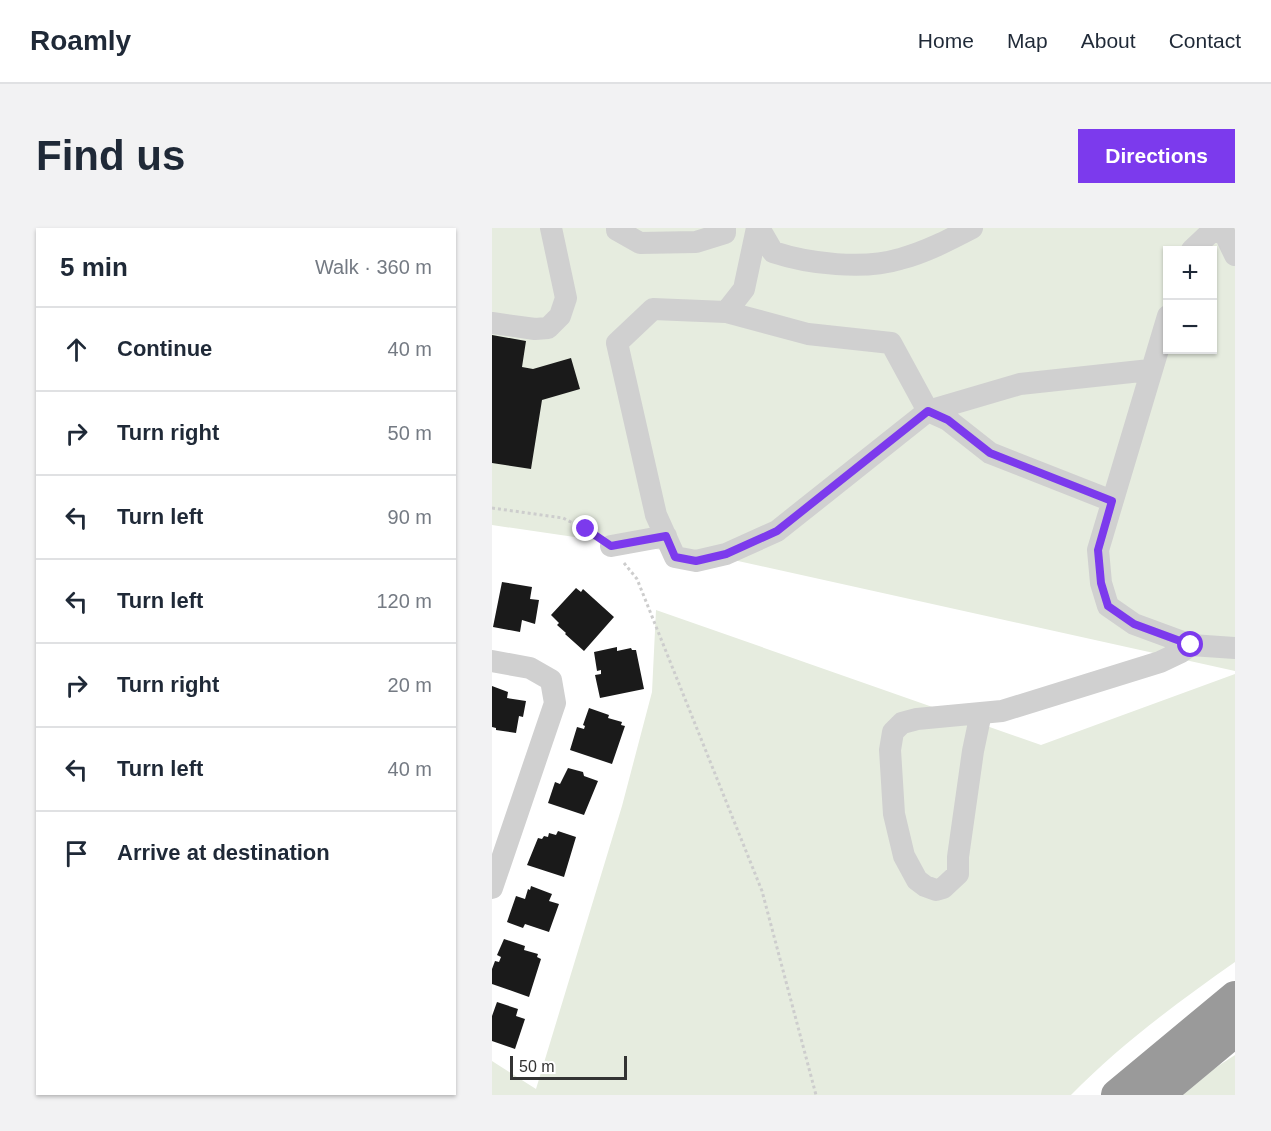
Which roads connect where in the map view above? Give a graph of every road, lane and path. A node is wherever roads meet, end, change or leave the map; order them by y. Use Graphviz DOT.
graph roads {
  1 [pos="551,228"];
  2 [pos="616,228"];
  3 [pos="725,228"];
  4 [pos="758,228"];
  5 [pos="972,228"];
  6 [pos="1221,228"];
  7 [pos="1196,246"];
  8 [pos="1235,255"];
  9 [pos="726,312"];
  10 [pos="492,323"];
  11 [pos="1163,329"];
  12 [pos="1150,370"];
  13 [pos="928,411"];
  14 [pos="1112,501"];
  15 [pos="492,508"];
  16 [pos="666,536"];
  17 [pos="611,546"];
  18 [pos="1191,645"];
  19 [pos="1235,648"];
  20 [pos="492,661"];
  21 [pos="981,713"];
  22 [pos="494,874"];
  23 [pos="1235,997"];
  24 [pos="1235,1031"];
  25 [pos="816,1095"];
  26 [pos="1117,1095"];
  27 [pos="1158,1095"];
  1 -- 10 [label="street"];
  2 -- 3 [label="street"];
  4 -- 5 [label="street"];
  4 -- 9 [label="street"];
  6 -- 7 [label="street"];
  6 -- 8 [label="street"];
  9 -- 13 [label="street"];
  9 -- 16 [label="street"];
  11 -- 12 [label="street"];
  12 -- 13 [label="street"];
  12 -- 14 [label="street"];
  13 -- 14 [label="street"];
  13 -- 16 [label="street"];
  14 -- 18 [label="street"];
  15 -- 17 [label="path"];
  16 -- 17 [label="street"];
  17 -- 25 [label="path"];
  18 -- 19 [label="street"];
  18 -- 21 [label="street"];
  20 -- 22 [label="street"];
  21 -- 21 [label="street"];
  23 -- 26 [label="highway"];
  24 -- 27 [label="highway"];
}
